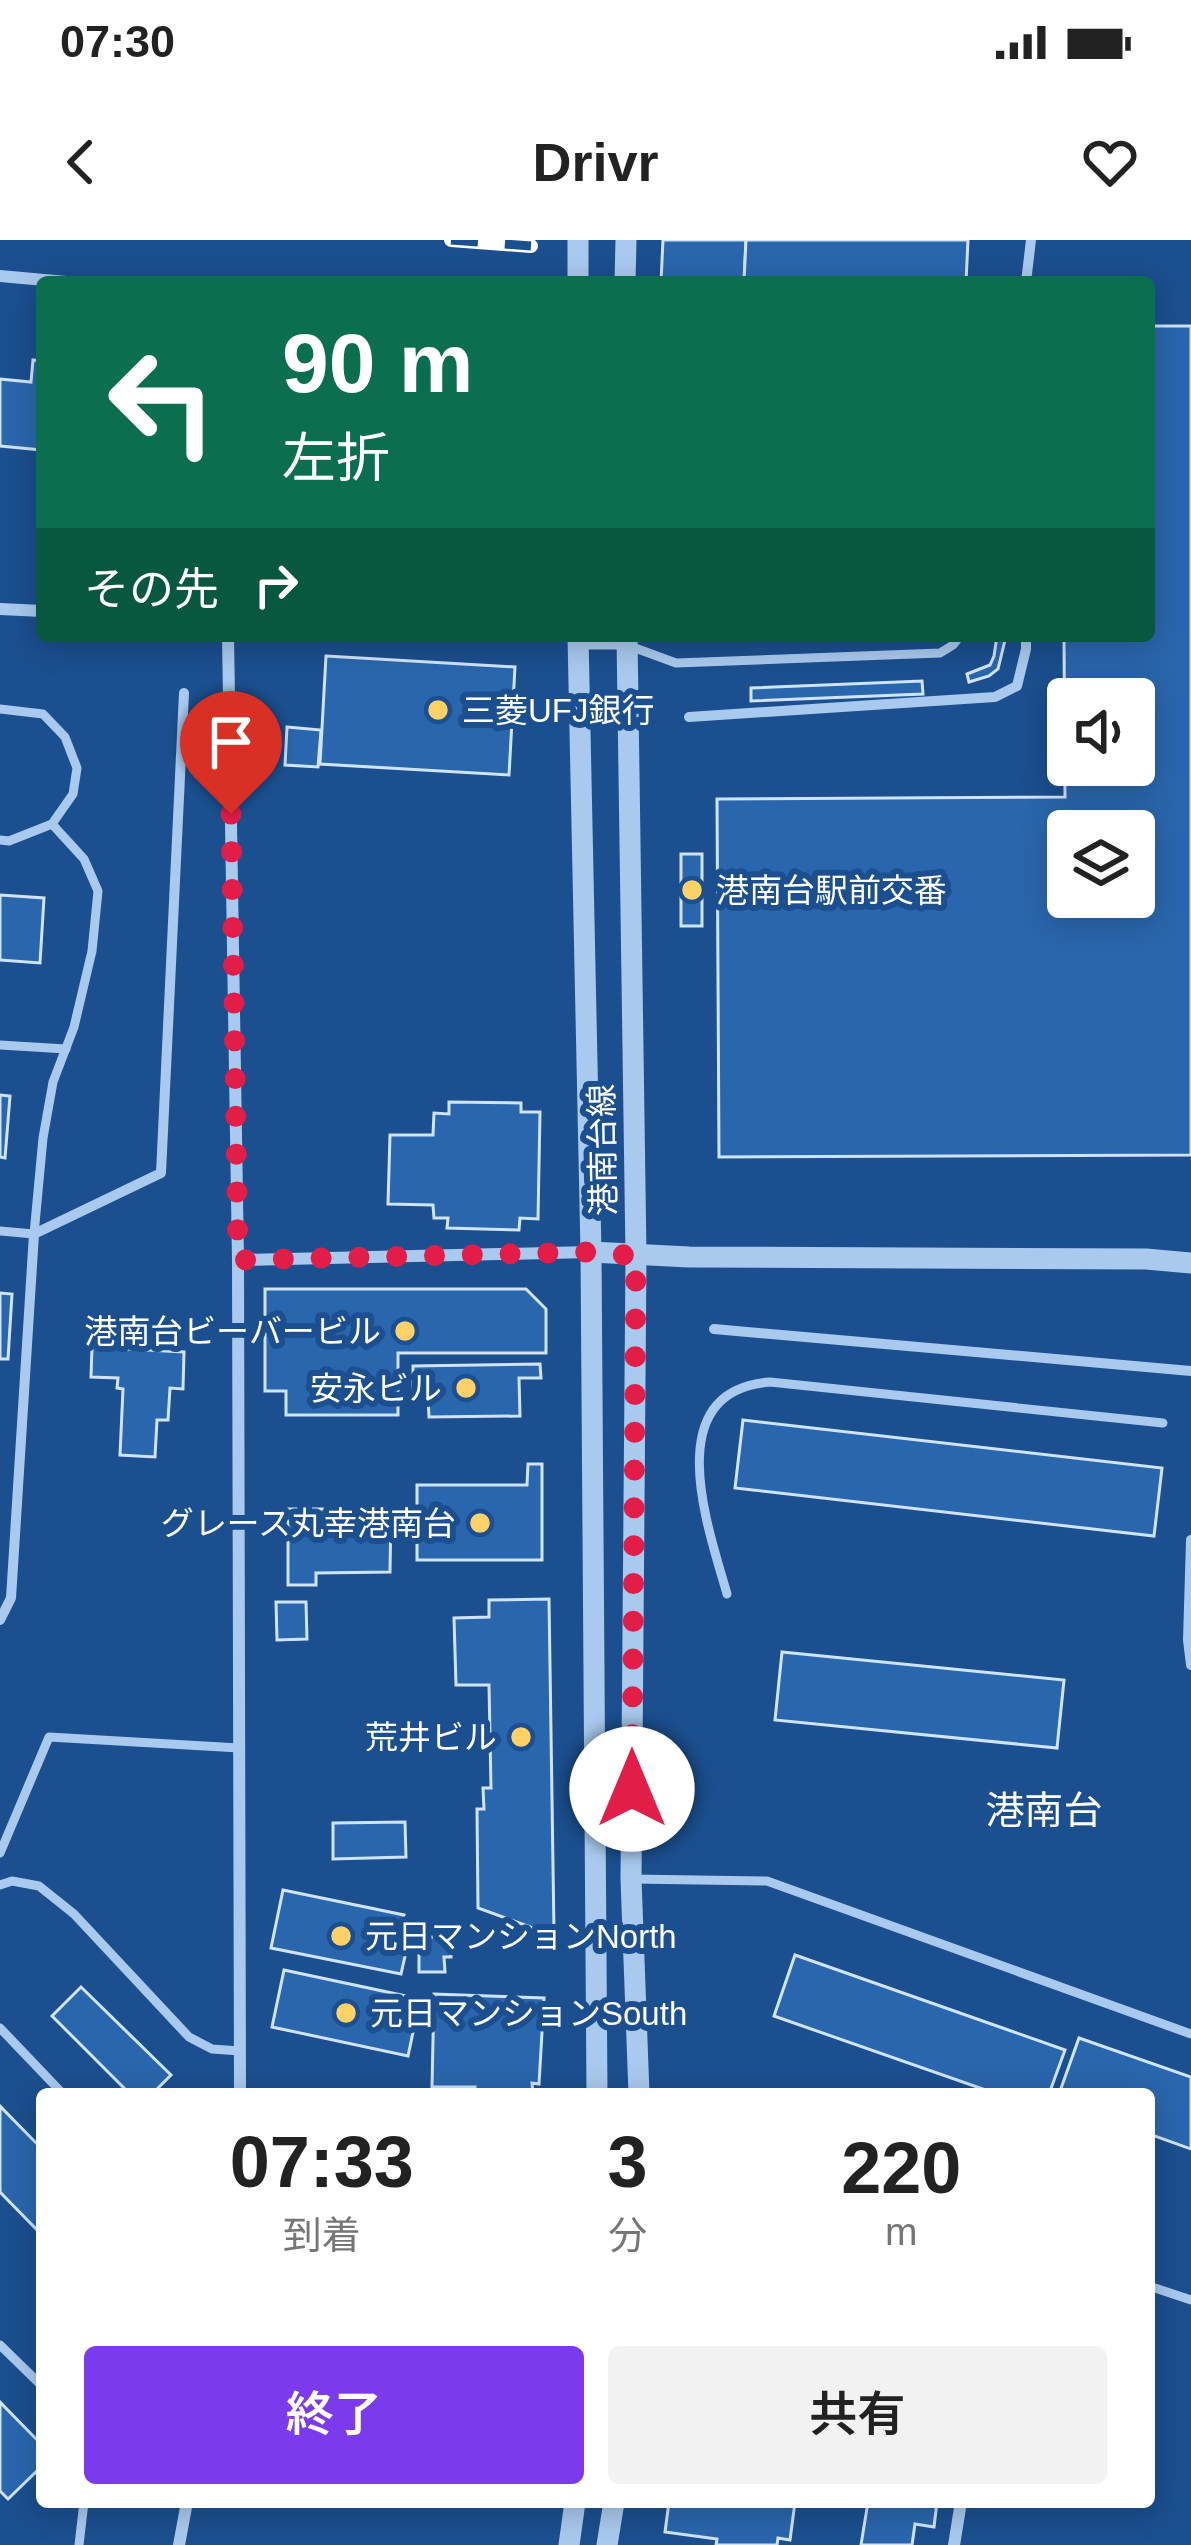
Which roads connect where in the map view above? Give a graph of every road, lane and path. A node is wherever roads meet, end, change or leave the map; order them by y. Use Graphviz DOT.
graph roads {
  1 [pos="578,240"];
  2 [pos="626,240"];
  3 [pos="1031,240"];
  4 [pos="0,276"];
  5 [pos="578,276"];
  6 [pos="626,276"];
  7 [pos="1027,276"];
  8 [pos="36,279"];
  9 [pos="0,609"];
  10 [pos="36,611"];
  11 [pos="228,642"];
  12 [pos="578,642"];
  13 [pos="630,642"];
  14 [pos="636,642"];
  15 [pos="955,642"];
  16 [pos="1026,642"];
  17 [pos="184,693"];
  18 [pos="0,709"];
  19 [pos="689,717"];
  20 [pos="52,824"];
  21 [pos="0,840"];
  22 [pos="0,1045"];
  23 [pos="66,1049"];
  24 [pos="0,1232"];
  25 [pos="34,1234"];
  26 [pos="591,1252"];
  27 [pos="636,1256"];
  28 [pos="238,1260"];
  29 [pos="1191,1263"];
  30 [pos="714,1329"];
  31 [pos="1191,1371"];
  32 [pos="1162,1424"];
  33 [pos="1191,1540"];
  34 [pos="0,1555"];
  35 [pos="13,1560"];
  36 [pos="727,1594"];
  37 [pos="0,1620"];
  38 [pos="1191,1665"];
  39 [pos="239,1748"];
  40 [pos="0,1853"];
  41 [pos="632,1879"];
  42 [pos="0,1885"];
  43 [pos="0,2028"];
  44 [pos="1191,2034"];
  45 [pos="240,2051"];
  46 [pos="57,2088"];
  47 [pos="240,2088"];
  48 [pos="596,2088"];
  49 [pos="639,2088"];
  50 [pos="1155,2288"];
  51 [pos="1191,2300"];
  52 [pos="0,2345"];
  53 [pos="36,2380"];
  54 [pos="84,2508"];
  55 [pos="186,2508"];
  56 [pos="574,2508"];
  57 [pos="613,2508"];
  58 [pos="960,2508"];
  59 [pos="79,2545"];
  60 [pos="179,2545"];
  61 [pos="569,2545"];
  62 [pos="608,2545"];
  63 [pos="954,2545"];
  1 -- 5 [label="street"];
  2 -- 6 [label="street"];
  3 -- 7 [label="street"];
  4 -- 8 [label="street"];
  9 -- 10 [label="street"];
  11 -- 28 [label="street"];
  12 -- 26 [label="street, 港南台線"];
  13 -- 27 [label="street, 港南台線"];
  14 -- 15 [label="lane"];
  16 -- 19 [label="street"];
  17 -- 25 [label="street"];
  18 -- 20 [label="lane"];
  20 -- 21 [label="lane"];
  20 -- 23 [label="lane"];
  22 -- 23 [label="lane"];
  23 -- 25 [label="lane"];
  24 -- 25 [label="lane"];
  25 -- 35 [label="street"];
  26 -- 27 [label="street"];
  26 -- 28 [label="street"];
  26 -- 48 [label="street, 港南台線"];
  27 -- 29 [label="street"];
  27 -- 41 [label="street, 港南台線"];
  28 -- 39 [label="street"];
  30 -- 31 [label="street"];
  32 -- 36 [label="lane"];
  33 -- 38 [label="street"];
  34 -- 35 [label="street"];
  35 -- 37 [label="street"];
  39 -- 40 [label="lane"];
  39 -- 45 [label="street"];
  41 -- 44 [label="lane"];
  41 -- 49 [label="street, 港南台線"];
  42 -- 45 [label="lane"];
  43 -- 46 [label="lane"];
  45 -- 47 [label="street"];
  50 -- 51 [label="lane"];
  52 -- 53 [label="lane"];
  54 -- 59 [label="lane"];
  55 -- 60 [label="street"];
  56 -- 61 [label="street"];
  57 -- 62 [label="street"];
  58 -- 63 [label="street"];
}
